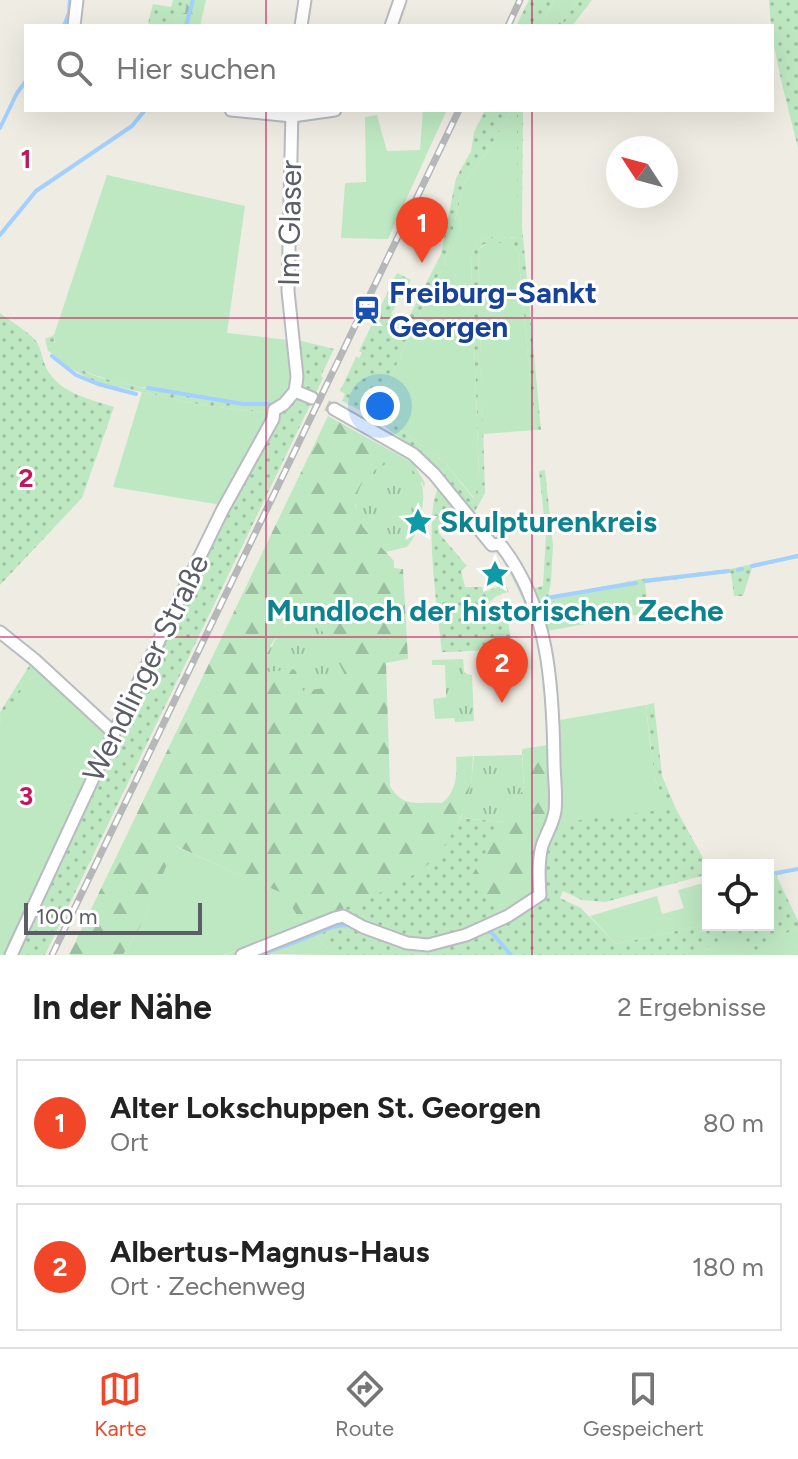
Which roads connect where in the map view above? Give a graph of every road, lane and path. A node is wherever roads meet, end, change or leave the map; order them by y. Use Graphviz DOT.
graph roads {
  1 [pos="77,0"];
  2 [pos="305,0"];
  3 [pos="400,0"];
  4 [pos="74,24"];
  5 [pos="301,24"];
  6 [pos="392,24"];
  7 [pos="272,112"];
  8 [pos="292,113"];
  9 [pos="295,391"];
  10 [pos="312,398"];
  11 [pos="334,409"];
  12 [pos="0,632"];
  13 [pos="114,733"];
  14 [pos="11,955"];
  15 [pos="242,955"];
  1 -- 4 [label="street"];
  2 -- 5 [label="street"];
  3 -- 6 [label="street"];
  7 -- 8 [label="street, Im Glaser"];
  8 -- 9 [label="street, Im Glaser"];
  9 -- 10 [label="street"];
  9 -- 13 [label="street, Wendlinger Straße"];
  11 -- 15 [label="street"];
  12 -- 13 [label="street"];
  13 -- 14 [label="street, Wendlinger Straße"];
}
